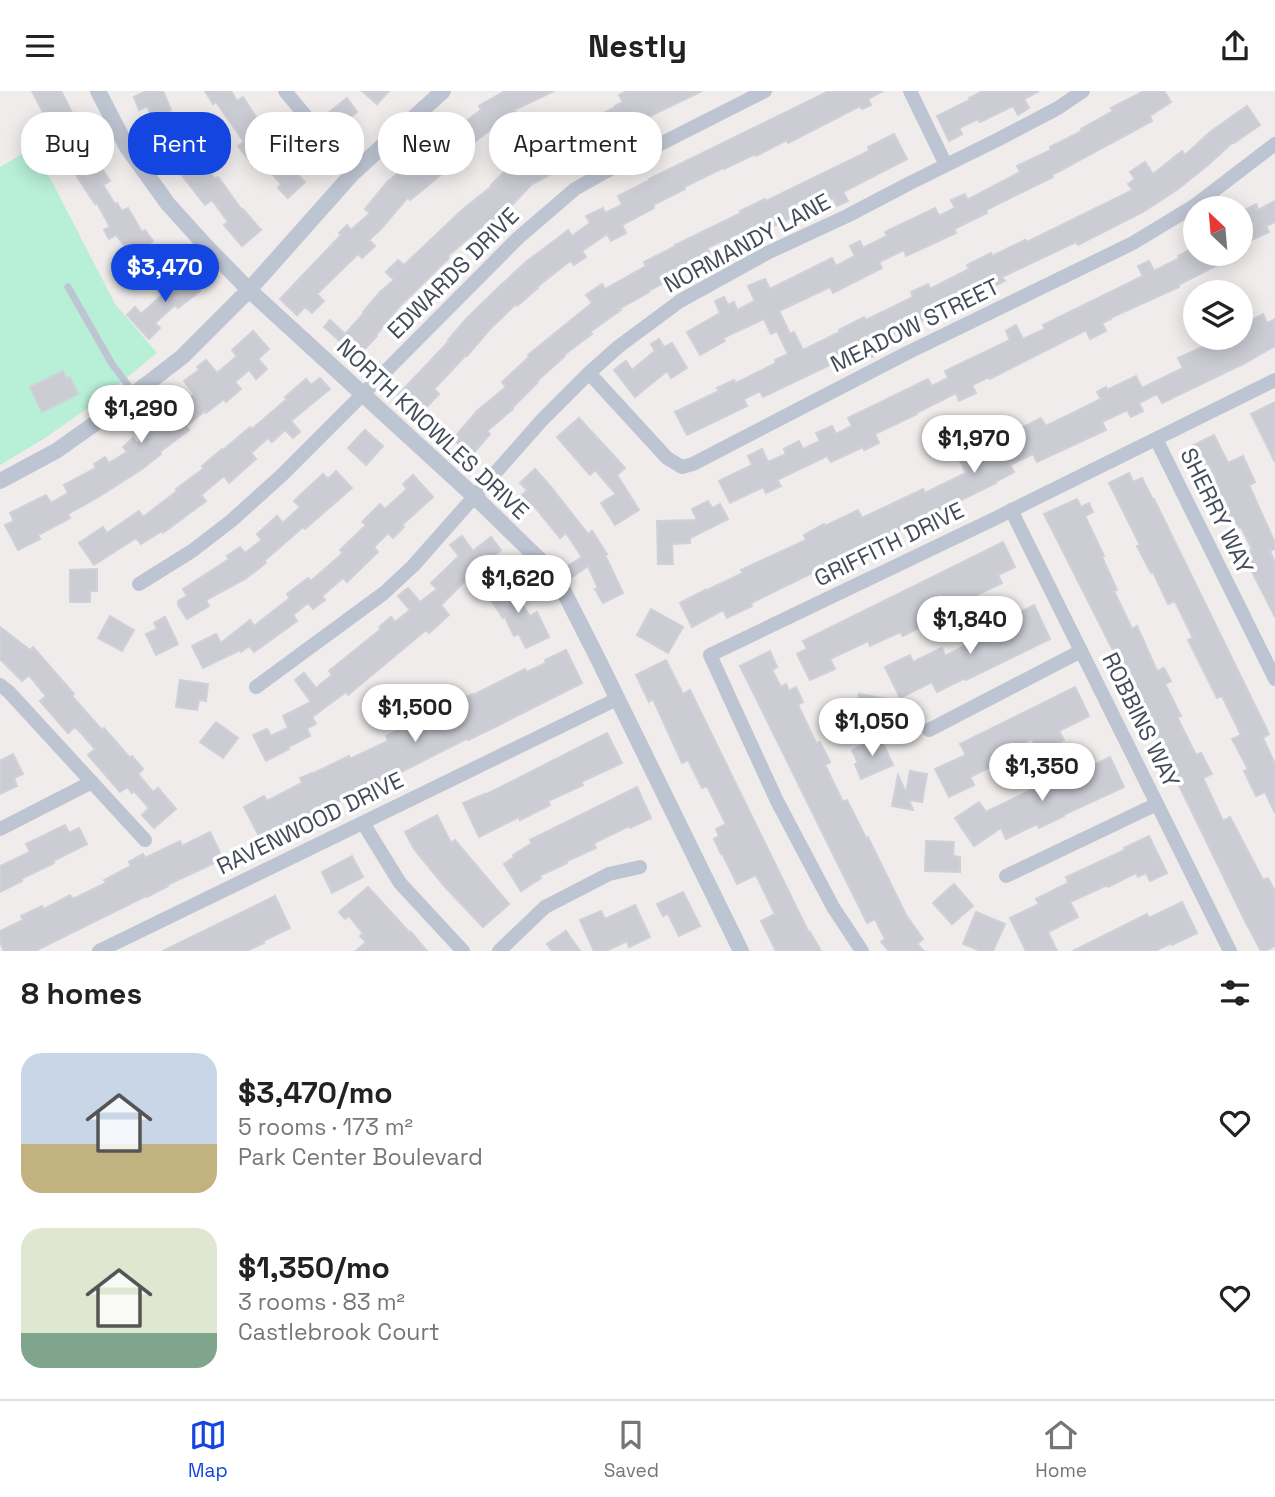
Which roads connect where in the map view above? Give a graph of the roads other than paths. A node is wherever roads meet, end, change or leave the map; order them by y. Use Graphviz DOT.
graph roads {
  1 [pos="98,91"];
  2 [pos="285,91"];
  3 [pos="443,91"];
  4 [pos="765,91"];
  5 [pos="910,91"];
  6 [pos="1083,91"];
  7 [pos="302,112"];
  8 [pos="1275,144"];
  9 [pos="364,163"];
  10 [pos="946,165"];
  11 [pos="351,175"];
  12 [pos="68,287"];
  13 [pos="249,290"];
  14 [pos="589,373"];
  15 [pos="1275,380"];
  16 [pos="134,394"];
  17 [pos="362,395"];
  18 [pos="1156,439"];
  19 [pos="0,481"];
  20 [pos="474,496"];
  21 [pos="1011,510"];
  22 [pos="139,583"];
  23 [pos="1081,651"];
  24 [pos="1275,679"];
  25 [pos="0,685"];
  26 [pos="256,687"];
  27 [pos="617,699"];
  28 [pos="929,730"];
  29 [pos="92,782"];
  30 [pos="1157,804"];
  31 [pos="363,823"];
  32 [pos="0,829"];
  33 [pos="145,840"];
  34 [pos="640,867"];
  35 [pos="1006,876"];
  36 [pos="1227,950"];
  37 [pos="99,951"];
  38 [pos="463,951"];
  39 [pos="499,951"];
  40 [pos="740,951"];
  41 [pos="862,951"];
  1 -- 13 [label="street, NORTH KNOWLES DRIVE"];
  2 -- 7 [label="street"];
  3 -- 9 [label="street"];
  4 -- 17 [label="street, EDWARDS DRIVE"];
  5 -- 10 [label="street"];
  6 -- 10 [label="street, NORMANDY LANE"];
  8 -- 14 [label="street, MEADOW STREET"];
  10 -- 14 [label="street, NORMANDY LANE"];
  11 -- 13 [label="street"];
  12 -- 16 [label="lane"];
  13 -- 16 [label="street"];
  13 -- 17 [label="street, NORTH KNOWLES DRIVE"];
  14 -- 20 [label="street, NORMANDY LANE"];
  15 -- 18 [label="street, GRIFFITH DRIVE"];
  16 -- 19 [label="street"];
  17 -- 20 [label="street, NORTH KNOWLES DRIVE"];
  17 -- 22 [label="street, EDWARDS DRIVE"];
  18 -- 21 [label="street, GRIFFITH DRIVE"];
  18 -- 24 [label="street, SHERRY WAY"];
  20 -- 26 [label="street, NORMANDY LANE"];
  20 -- 27 [label="street, NORTH KNOWLES DRIVE"];
  21 -- 23 [label="street, ROBBINS WAY"];
  21 -- 41 [label="street, GRIFFITH DRIVE"];
  23 -- 28 [label="street"];
  23 -- 30 [label="street, ROBBINS WAY"];
  25 -- 29 [label="street"];
  27 -- 31 [label="street, RAVENWOOD DRIVE"];
  27 -- 40 [label="street, NORTH KNOWLES DRIVE"];
  29 -- 32 [label="street"];
  29 -- 33 [label="street"];
  30 -- 35 [label="street"];
  30 -- 36 [label="street, ROBBINS WAY"];
  31 -- 37 [label="street, RAVENWOOD DRIVE"];
  31 -- 38 [label="street"];
  34 -- 39 [label="street"];
}
